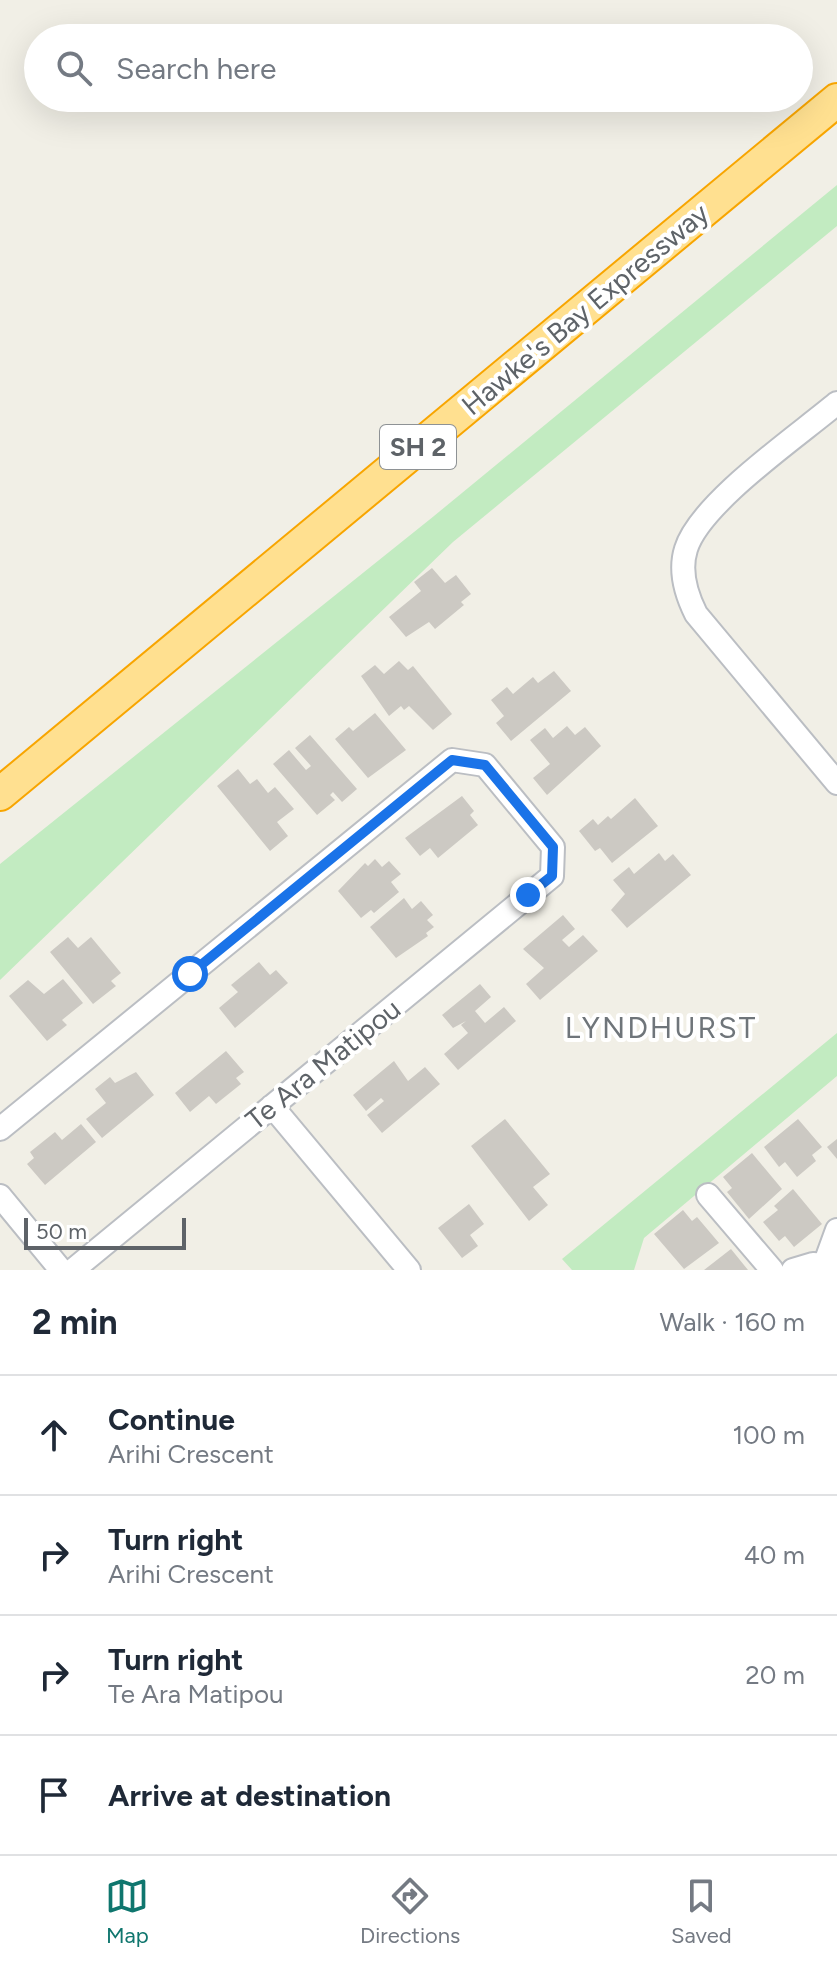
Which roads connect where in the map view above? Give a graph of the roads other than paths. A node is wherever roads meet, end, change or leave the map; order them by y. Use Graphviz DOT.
graph roads {
  1 [pos="837,100"];
  2 [pos="837,125"];
  3 [pos="837,403"];
  4 [pos="837,783"];
  5 [pos="0,794"];
  6 [pos="0,816"];
  7 [pos="272,1106"];
  8 [pos="0,1129"];
  9 [pos="708,1195"];
  10 [pos="0,1196"];
  11 [pos="837,1230"];
  12 [pos="831,1265"];
  13 [pos="61,1270"];
  14 [pos="73,1270"];
  15 [pos="409,1270"];
  16 [pos="772,1270"];
  17 [pos="793,1270"];
  1 -- 5 [label="highway, Hawke's Bay Expressway / SH 2"];
  2 -- 6 [label="highway, Hawke's Bay Expressway / SH 2"];
  3 -- 4 [label="street"];
  7 -- 8 [label="street, Te Ara Matipou"];
  7 -- 14 [label="street, Te Ara Matipou"];
  7 -- 15 [label="street"];
  9 -- 16 [label="street"];
  10 -- 13 [label="street"];
  11 -- 12 [label="street"];
  12 -- 17 [label="street"];
}
